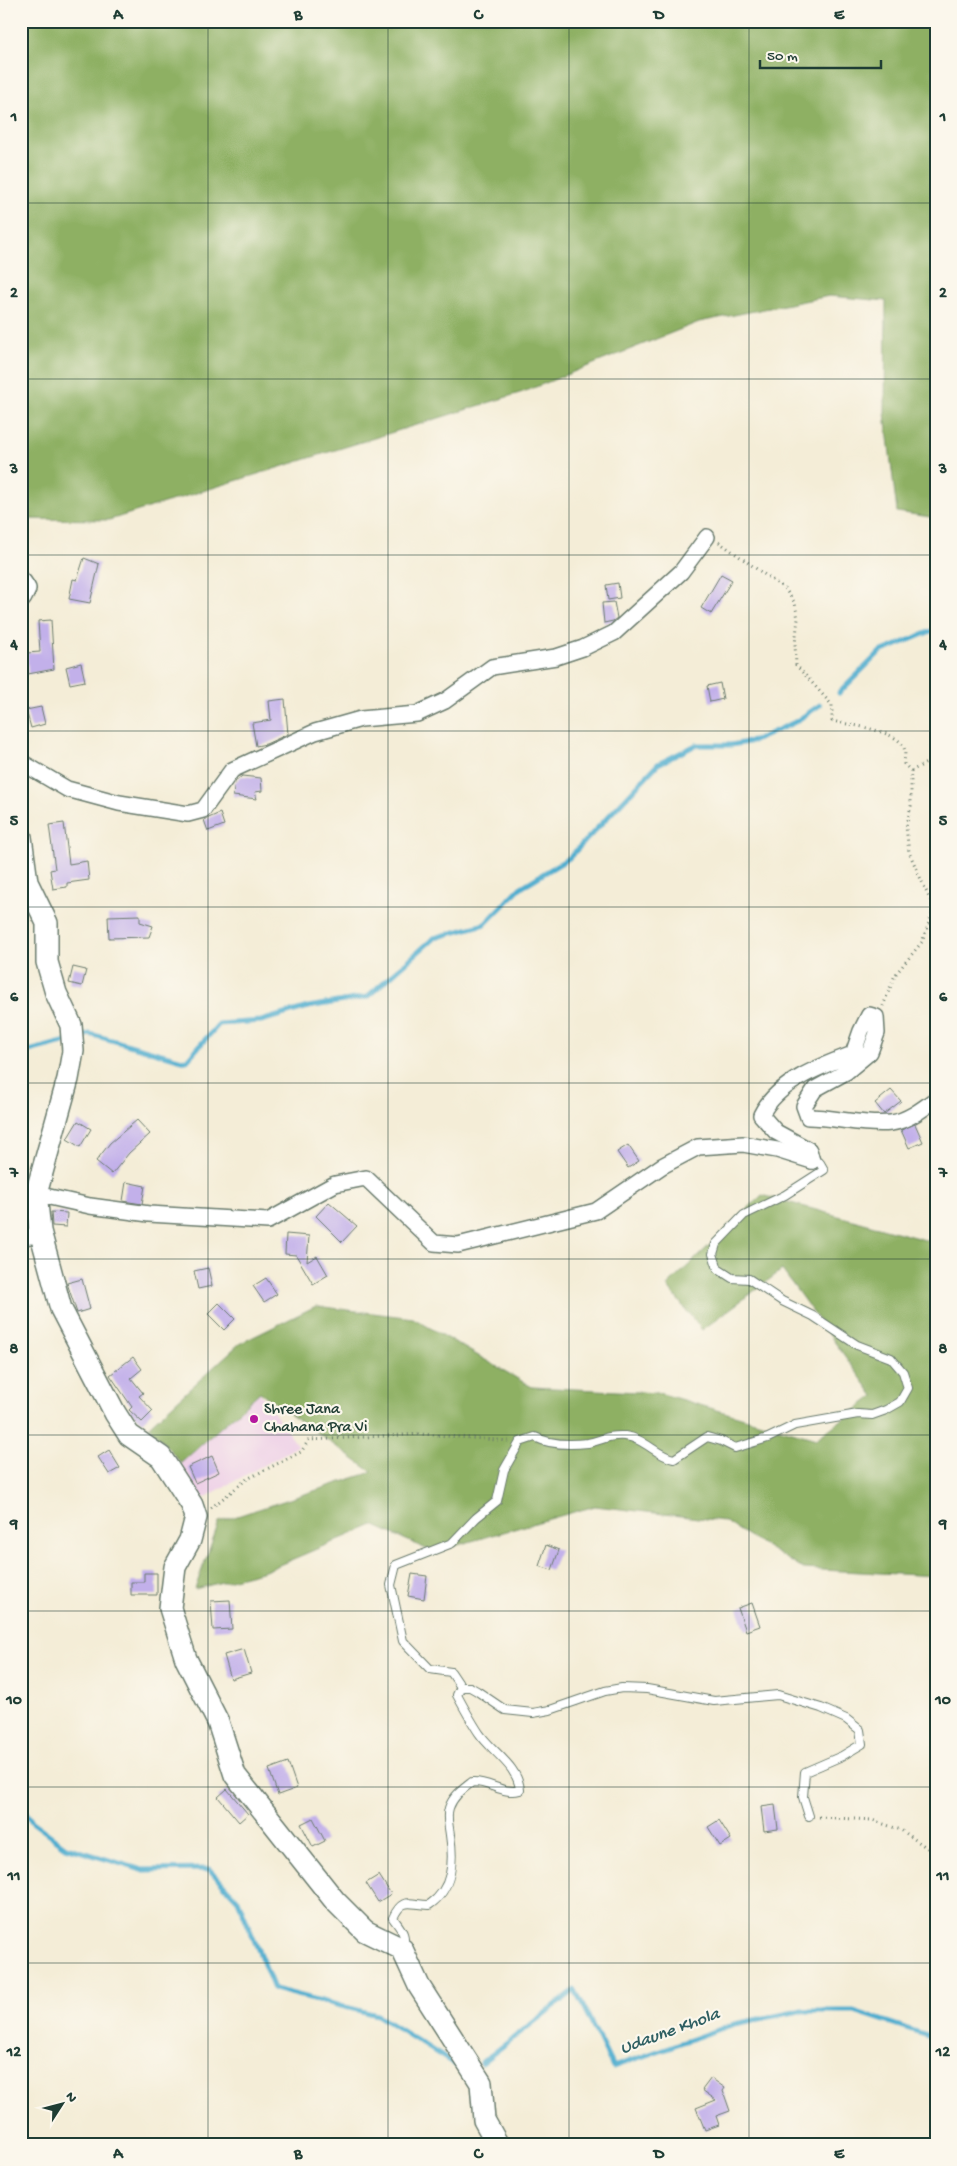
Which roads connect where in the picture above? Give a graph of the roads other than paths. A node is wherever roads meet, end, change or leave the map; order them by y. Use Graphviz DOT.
graph roads {
  1 [pos="707,537"];
  2 [pos="21,583"];
  3 [pos="21,597"];
  4 [pos="21,762"];
  5 [pos="21,837"];
  6 [pos="936,1100"];
  7 [pos="812,1161"];
  8 [pos="29,1195"];
  9 [pos="31,1236"];
  10 [pos="462,1687"];
  11 [pos="809,1816"];
  12 [pos="402,1949"];
  13 [pos="498,2145"];
  1 -- 4 [label="street"];
  2 -- 3 [label="street"];
  5 -- 8 [label="street"];
  6 -- 7 [label="street"];
  7 -- 8 [label="street"];
  7 -- 10 [label="lane"];
  8 -- 9 [label="street"];
  9 -- 12 [label="street"];
  10 -- 11 [label="lane"];
  10 -- 12 [label="lane"];
  12 -- 13 [label="street"];
}
